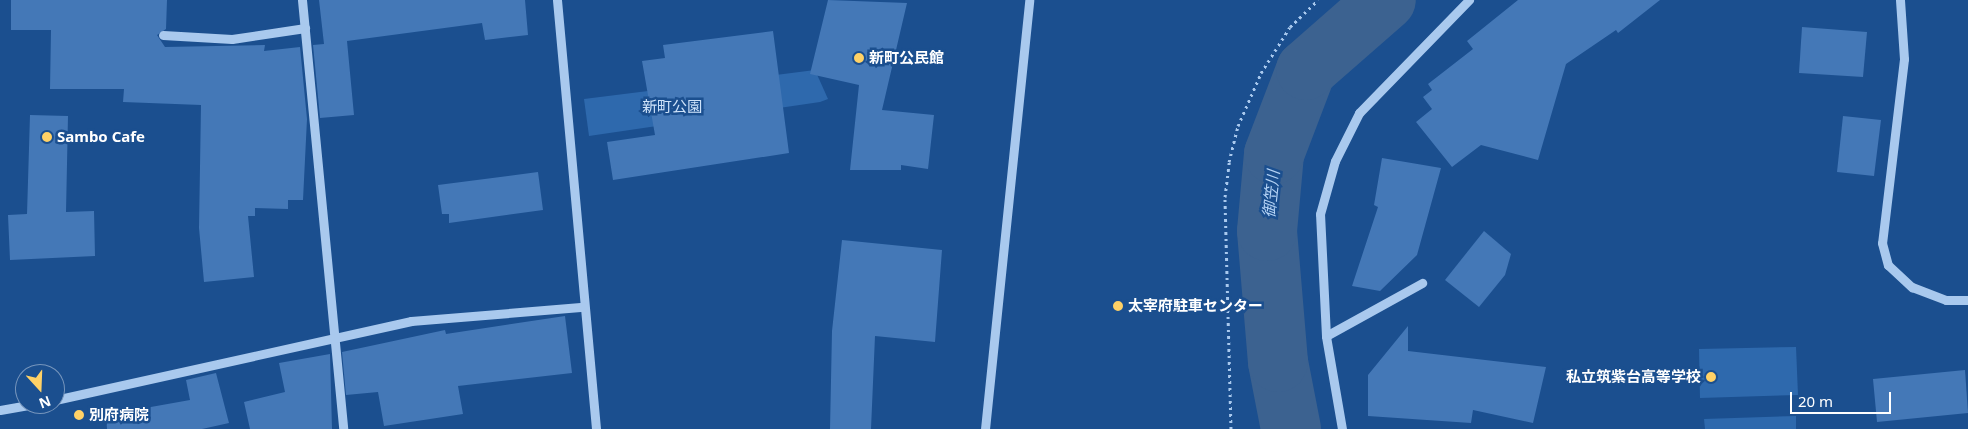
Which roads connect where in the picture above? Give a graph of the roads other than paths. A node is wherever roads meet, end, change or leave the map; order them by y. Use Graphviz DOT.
graph roads {
  1 [pos="302,0"];
  2 [pos="557,0"];
  3 [pos="1029,0"];
  4 [pos="1469,0"];
  5 [pos="1900,0"];
  6 [pos="304,28"];
  7 [pos="162,35"];
  8 [pos="1422,283"];
  9 [pos="1968,300"];
  10 [pos="583,307"];
  11 [pos="336,336"];
  12 [pos="1326,336"];
  13 [pos="65,398"];
  14 [pos="15,407"];
  15 [pos="0,410"];
  16 [pos="343,429"];
  17 [pos="596,429"];
  18 [pos="985,429"];
  19 [pos="1342,429"];
  1 -- 6 [label="street"];
  2 -- 10 [label="street"];
  3 -- 18 [label="street"];
  4 -- 12 [label="street"];
  5 -- 9 [label="street"];
  6 -- 7 [label="street"];
  6 -- 11 [label="street"];
  8 -- 12 [label="street"];
  10 -- 11 [label="street"];
  10 -- 17 [label="street"];
  11 -- 13 [label="street"];
  11 -- 16 [label="street"];
  12 -- 19 [label="street"];
  14 -- 15 [label="street"];
}
